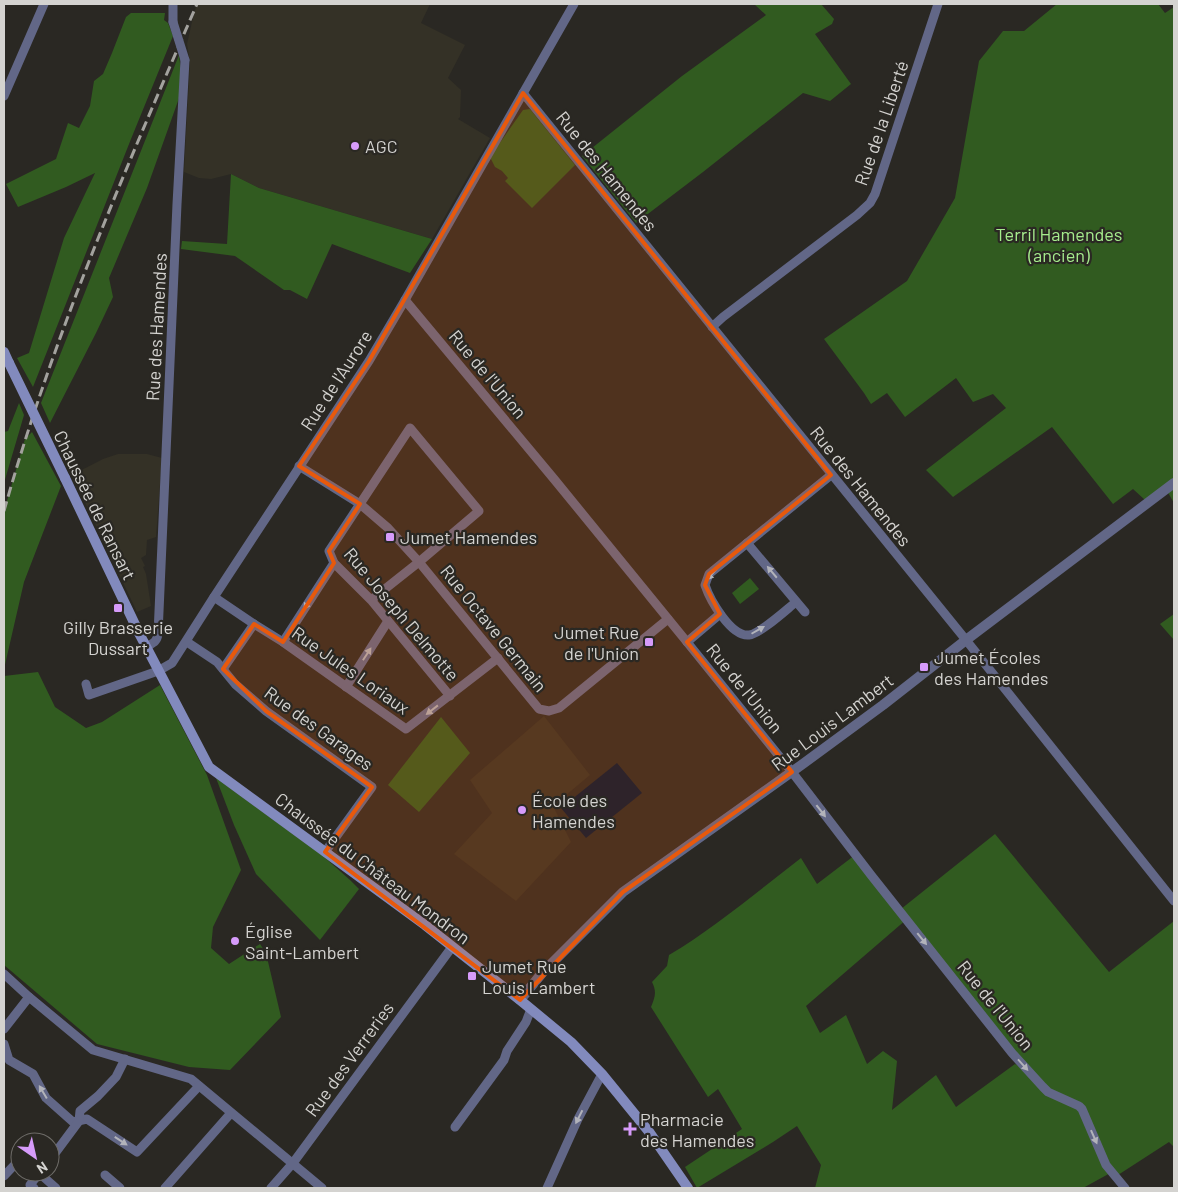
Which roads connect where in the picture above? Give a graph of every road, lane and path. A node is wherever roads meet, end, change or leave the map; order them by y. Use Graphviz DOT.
graph roads {
  1 [pos="44,4"];
  2 [pos="173,4"];
  3 [pos="574,4"];
  4 [pos="938,4"];
  5 [pos="523,93"];
  6 [pos="4,96"];
  7 [pos="405,300"];
  8 [pos="712,327"];
  9 [pos="4,352"];
  10 [pos="300,466"];
  11 [pos="831,475"];
  12 [pos="1174,483"];
  13 [pos="360,504"];
  14 [pos="747,543"];
  15 [pos="419,562"];
  16 [pos="334,563"];
  17 [pos="214,596"];
  18 [pos="371,600"];
  19 [pos="796,602"];
  20 [pos="805,612"];
  21 [pos="720,614"];
  22 [pos="668,619"];
  23 [pos="388,621"];
  24 [pos="254,624"];
  25 [pos="966,640"];
  26 [pos="187,642"];
  27 [pos="283,642"];
  28 [pos="687,642"];
  29 [pos="146,647"];
  30 [pos="498,658"];
  31 [pos="223,669"];
  32 [pos="158,671"];
  33 [pos="86,684"];
  34 [pos="346,687"];
  35 [pos="450,696"];
  36 [pos="792,772"];
  37 [pos="325,852"];
  38 [pos="1174,901"];
  39 [pos="452,947"];
  40 [pos="5,978"];
  41 [pos="29,997"];
  42 [pos="520,1000"];
  43 [pos="531,1009"];
  44 [pos="4,1029"];
  45 [pos="4,1044"];
  46 [pos="125,1059"];
  47 [pos="6,1062"];
  48 [pos="602,1074"];
  49 [pos="199,1086"];
  50 [pos="231,1113"];
  51 [pos="79,1121"];
  52 [pos="455,1127"];
  53 [pos="60,1145"];
  54 [pos="293,1163"];
  55 [pos="105,1175"];
  56 [pos="120,1188"];
  57 [pos="165,1188"];
  58 [pos="271,1188"];
  59 [pos="322,1188"];
  60 [pos="547,1188"];
  61 [pos="688,1188"];
  62 [pos="1125,1188"];
  1 -- 6 [label="street"];
  2 -- 29 [label="street, Rue des Hamendes, bridge"];
  3 -- 5 [label="street, Rue de l'Aurore"];
  4 -- 8 [label="street, Rue de la Liberté"];
  5 -- 7 [label="street, Rue de l'Aurore"];
  5 -- 8 [label="street, Rue des Hamendes"];
  7 -- 10 [label="street, Rue de l'Aurore"];
  7 -- 22 [label="street, Rue de l'Union"];
  8 -- 11 [label="street, Rue des Hamendes"];
  9 -- 29 [label="main road, Chaussée de Ransart, bridge"];
  10 -- 13 [label="street, Rue Octave Germain"];
  10 -- 17 [label="street, Rue de l'Aurore"];
  11 -- 14 [label="street"];
  11 -- 25 [label="street, Rue des Hamendes"];
  12 -- 25 [label="street, Rue Louis Lambert"];
  13 -- 15 [label="street, Rue Octave Germain"];
  13 -- 15 [label="street, Rue Joseph Delmotte"];
  13 -- 16 [label="street, Rue Joseph Delmotte"];
  19 -- 14 [label="street, one-way"];
  14 -- 21 [label="street, one-way"];
  15 -- 18 [label="street"];
  15 -- 30 [label="street, Rue Octave Germain"];
  16 -- 18 [label="street, Rue Joseph Delmotte"];
  16 -- 27 [label="street, one-way"];
  17 -- 24 [label="street, Rue Jules Loriaux"];
  17 -- 26 [label="street, Rue de l'Aurore"];
  18 -- 23 [label="street, Rue Joseph Delmotte"];
  19 -- 20 [label="street"];
  21 -- 19 [label="street, one-way"];
  21 -- 28 [label="street"];
  22 -- 28 [label="street, Rue de l'Union"];
  22 -- 30 [label="street, Rue Octave Germain"];
  34 -- 23 [label="street, one-way"];
  23 -- 35 [label="street, Rue Joseph Delmotte"];
  24 -- 27 [label="street, Rue Jules Loriaux"];
  24 -- 31 [label="street"];
  25 -- 36 [label="street, Rue Louis Lambert"];
  25 -- 38 [label="street, Rue des Hamendes"];
  26 -- 31 [label="street, Rue des Garages"];
  26 -- 32 [label="street, Rue de l'Aurore"];
  27 -- 34 [label="street, Rue Jules Loriaux"];
  28 -- 36 [label="street, Rue de l'Union"];
  29 -- 32 [label="main road, Chaussée de Ransart"];
  30 -- 35 [label="street, Rue Jules Loriaux"];
  31 -- 37 [label="street, Rue des Garages"];
  32 -- 33 [label="street, Rue de l'Aurore"];
  32 -- 37 [label="main road, Chaussée du Château Mondron"];
  35 -- 34 [label="street, Rue Jules Loriaux, one-way"];
  36 -- 42 [label="street, Rue Louis Lambert"];
  36 -- 62 [label="street, Rue de l'Union, one-way"];
  37 -- 39 [label="main road, Chaussée du Château Mondron"];
  39 -- 42 [label="main road, Chaussée du Château Mondron"];
  39 -- 54 [label="street, Rue des Verreries"];
  40 -- 41 [label="street"];
  41 -- 44 [label="street"];
  41 -- 46 [label="street"];
  42 -- 43 [label="main road, Chaussée du Château Mondron"];
  43 -- 48 [label="main road, Chaussée du Château Mondron"];
  43 -- 52 [label="street"];
  45 -- 47 [label="street"];
  46 -- 49 [label="street"];
  46 -- 51 [label="street"];
  51 -- 47 [label="street, one-way"];
  48 -- 60 [label="street, one-way"];
  48 -- 61 [label="main road, Chaussée du Château Mondron"];
  49 -- 50 [label="street"];
  51 -- 49 [label="street, one-way"];
  50 -- 54 [label="street"];
  50 -- 57 [label="street"];
  51 -- 53 [label="street"];
  54 -- 58 [label="street, Rue des Verreries"];
  54 -- 59 [label="street"];
  55 -- 56 [label="street"];
}
